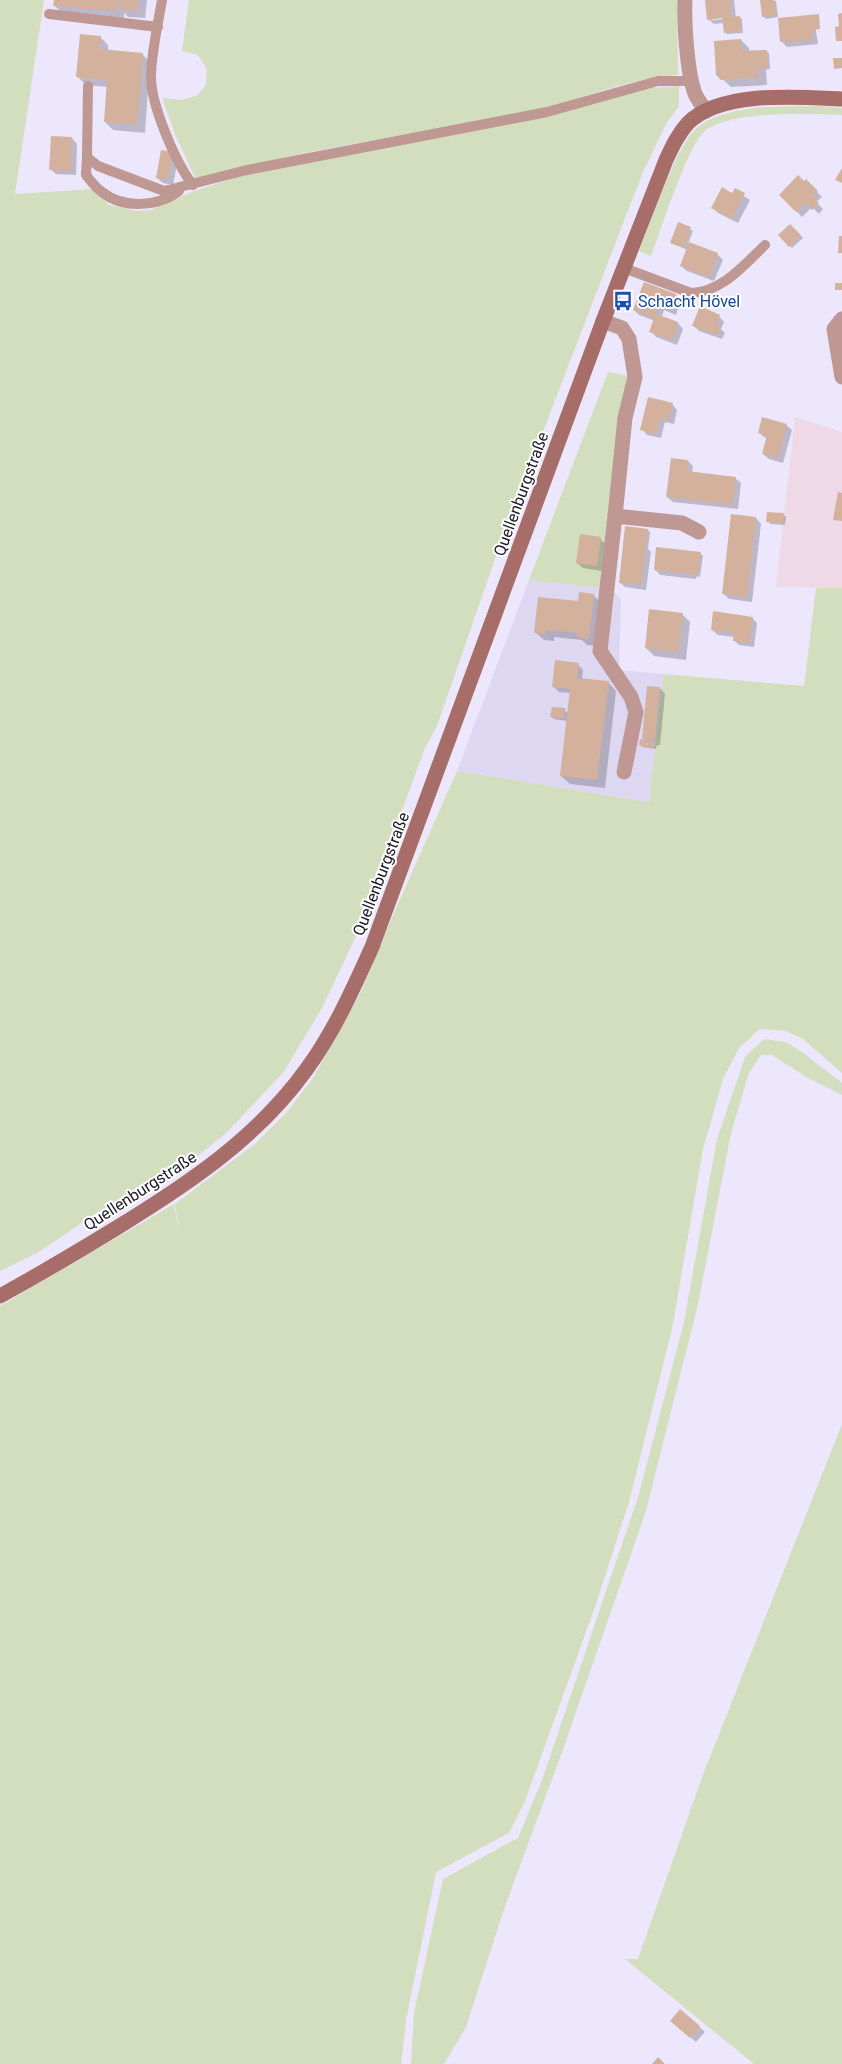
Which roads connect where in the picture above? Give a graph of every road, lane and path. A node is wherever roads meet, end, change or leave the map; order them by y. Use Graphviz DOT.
graph roads {
  1 [pos="162,0"];
  2 [pos="685,0"];
  3 [pos="49,14"];
  4 [pos="158,28"];
  5 [pos="692,81"];
  6 [pos="88,86"];
  7 [pos="842,99"];
  8 [pos="706,111"];
  9 [pos="87,157"];
  10 [pos="188,186"];
  11 [pos="765,245"];
  12 [pos="624,268"];
  13 [pos="842,319"];
  14 [pos="603,321"];
  15 [pos="842,376"];
  16 [pos="616,516"];
  17 [pos="699,532"];
  18 [pos="624,772"];
  19 [pos="0,1296"];
  1 -- 4 [label="lane"];
  2 -- 5 [label="street"];
  3 -- 4 [label="lane"];
  4 -- 10 [label="lane"];
  5 -- 8 [label="street"];
  5 -- 10 [label="lane"];
  6 -- 9 [label="lane"];
  7 -- 8 [label="street, Quellenburgstraße"];
  8 -- 12 [label="street, Quellenburgstraße"];
  9 -- 10 [label="lane"];
  9 -- 10 [label="lane"];
  11 -- 12 [label="lane"];
  12 -- 14 [label="street, Quellenburgstraße"];
  13 -- 15 [label="street"];
  14 -- 16 [label="street"];
  14 -- 19 [label="street, Quellenburgstraße"];
  16 -- 17 [label="street"];
  16 -- 18 [label="street"];
}
